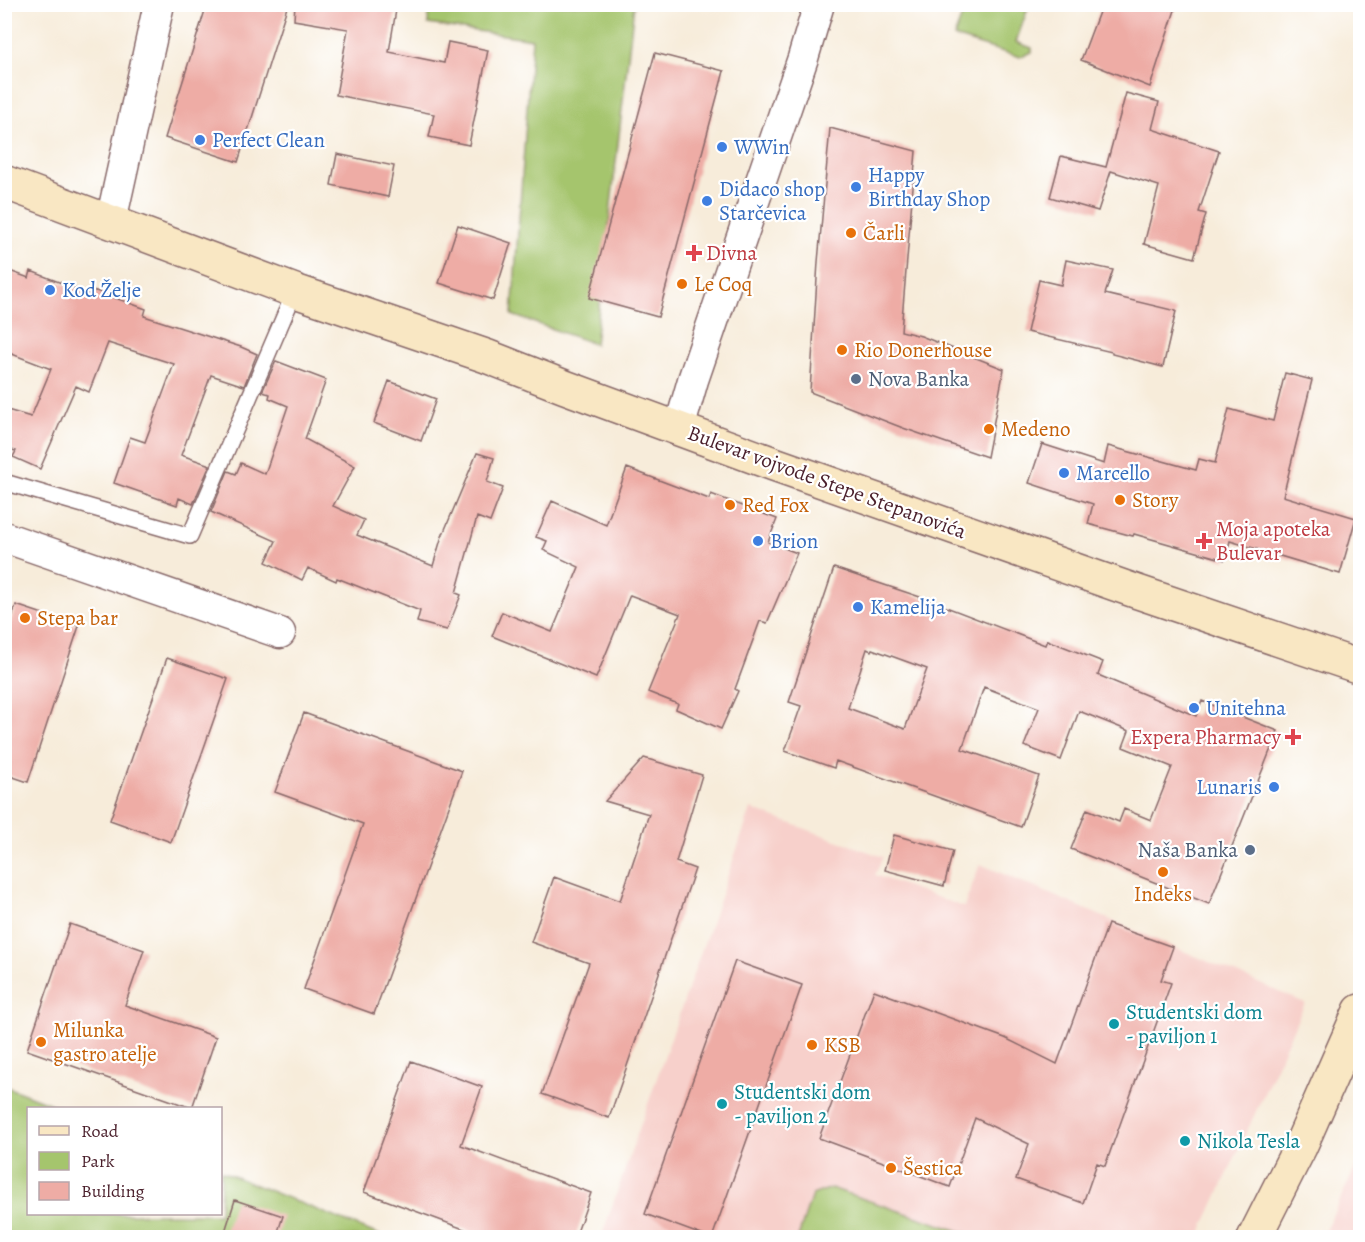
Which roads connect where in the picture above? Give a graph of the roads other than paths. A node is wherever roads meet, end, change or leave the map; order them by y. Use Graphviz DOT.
graph roads {
  1 [pos="159,4"];
  2 [pos="819,4"];
  3 [pos="4,182"];
  4 [pos="111,221"];
  5 [pos="295,291"];
  6 [pos="679,429"];
  7 [pos="4,482"];
  8 [pos="4,537"];
  9 [pos="280,633"];
  10 [pos="1360,667"];
  11 [pos="1360,1011"];
  12 [pos="1254,1238"];
  1 -- 4 [label="street"];
  2 -- 6 [label="street"];
  3 -- 4 [label="street, Bulevar vojvode Stepe Stepanovića"];
  4 -- 5 [label="street, Bulevar vojvode Stepe Stepanovića"];
  5 -- 6 [label="street, Bulevar vojvode Stepe Stepanovića"];
  5 -- 7 [label="lane"];
  6 -- 10 [label="street, Bulevar vojvode Stepe Stepanovića"];
  8 -- 9 [label="street"];
  11 -- 12 [label="street"];
}
